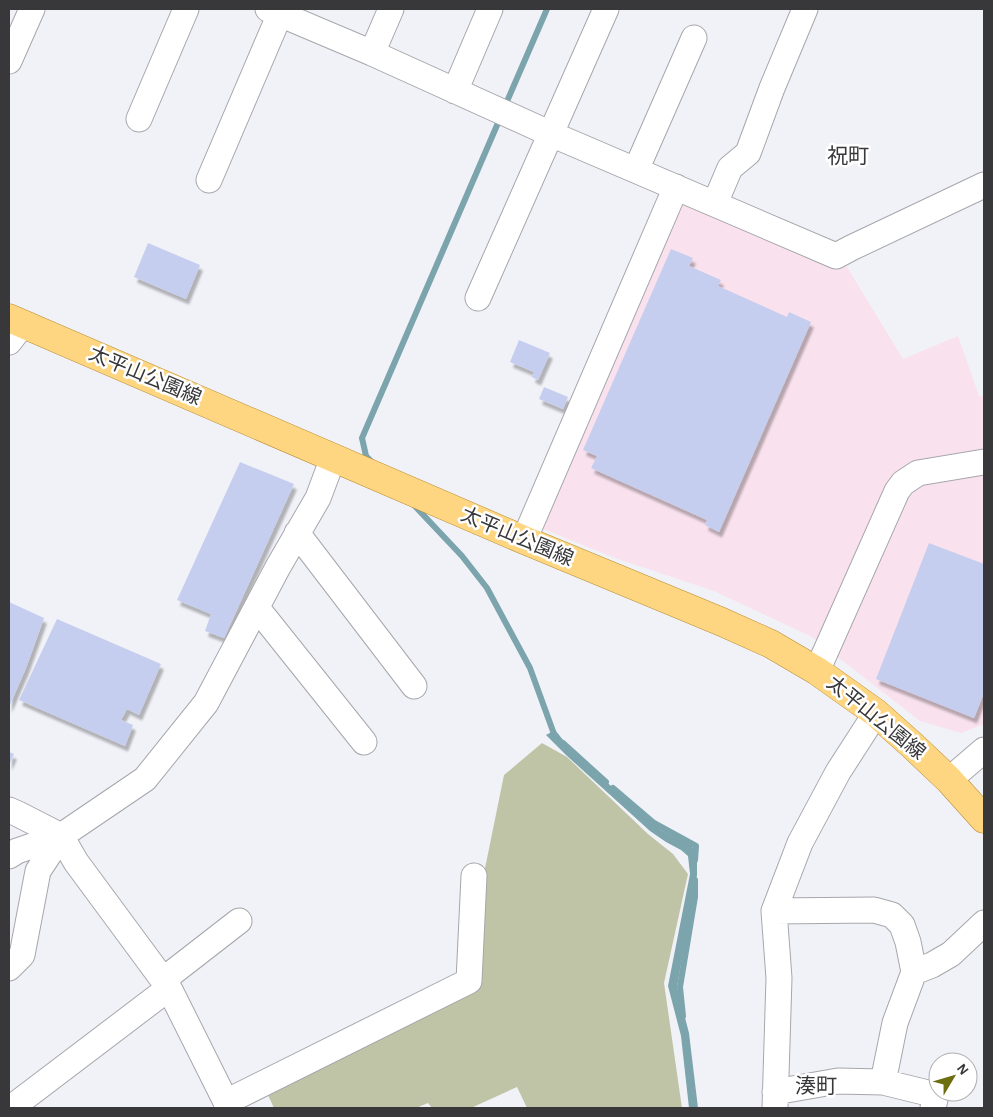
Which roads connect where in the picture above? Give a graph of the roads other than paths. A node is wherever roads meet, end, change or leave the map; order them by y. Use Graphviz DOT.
graph roads {
  1 [pos="32,9"];
  2 [pos="186,9"];
  3 [pos="391,9"];
  4 [pos="490,9"];
  5 [pos="606,9"];
  6 [pos="805,9"];
  7 [pos="276,10"];
  8 [pos="694,38"];
  9 [pos="372,54"];
  10 [pos="9,60"];
  11 [pos="454,91"];
  12 [pos="139,119"];
  13 [pos="551,134"];
  14 [pos="636,170"];
  15 [pos="209,180"];
  16 [pos="984,185"];
  17 [pos="676,187"];
  18 [pos="715,203"];
  19 [pos="478,298"];
  20 [pos="13,328"];
  21 [pos="332,458"];
  22 [pos="984,462"];
  23 [pos="297,533"];
  24 [pos="524,540"];
  25 [pos="256,608"];
  26 [pos="817,672"];
  27 [pos="414,686"];
  28 [pos="876,713"];
  29 [pos="364,742"];
  30 [pos="984,750"];
  31 [pos="949,780"];
  32 [pos="9,810"];
  33 [pos="984,819"];
  34 [pos="61,836"];
  35 [pos="9,856"];
  36 [pos="474,876"];
  37 [pos="774,911"];
  38 [pos="239,921"];
  39 [pos="984,923"];
  40 [pos="9,968"];
  41 [pos="914,972"];
  42 [pos="166,984"];
  43 [pos="883,1082"];
  44 [pos="775,1100"];
  45 [pos="226,1105"];
  46 [pos="11,1108"];
  47 [pos="933,1108"];
  1 -- 10 [label="street"];
  2 -- 12 [label="street"];
  3 -- 9 [label="street"];
  4 -- 11 [label="street"];
  5 -- 13 [label="street"];
  6 -- 18 [label="street"];
  7 -- 9 [label="street"];
  7 -- 15 [label="street"];
  8 -- 14 [label="street"];
  9 -- 11 [label="street"];
  11 -- 13 [label="street"];
  13 -- 14 [label="street"];
  13 -- 19 [label="street"];
  14 -- 17 [label="street"];
  16 -- 18 [label="street"];
  17 -- 18 [label="street"];
  17 -- 24 [label="street"];
  20 -- 21 [label="main road, 太平山公園線"];
  21 -- 23 [label="street"];
  21 -- 24 [label="main road, 太平山公園線"];
  22 -- 26 [label="street"];
  23 -- 25 [label="street"];
  23 -- 27 [label="street"];
  24 -- 26 [label="main road, 太平山公園線"];
  25 -- 29 [label="street"];
  25 -- 34 [label="street"];
  26 -- 28 [label="main road, 太平山公園線"];
  28 -- 31 [label="main road, 太平山公園線"];
  28 -- 37 [label="street"];
  30 -- 31 [label="street"];
  31 -- 33 [label="main road, 太平山公園線"];
  32 -- 34 [label="street"];
  34 -- 35 [label="street"];
  34 -- 40 [label="street"];
  34 -- 42 [label="street"];
  36 -- 45 [label="street"];
  37 -- 41 [label="street"];
  37 -- 44 [label="street"];
  38 -- 42 [label="street"];
  39 -- 41 [label="street"];
  41 -- 43 [label="street"];
  42 -- 45 [label="street"];
  42 -- 46 [label="street"];
  43 -- 44 [label="street"];
  43 -- 47 [label="street"];
}
